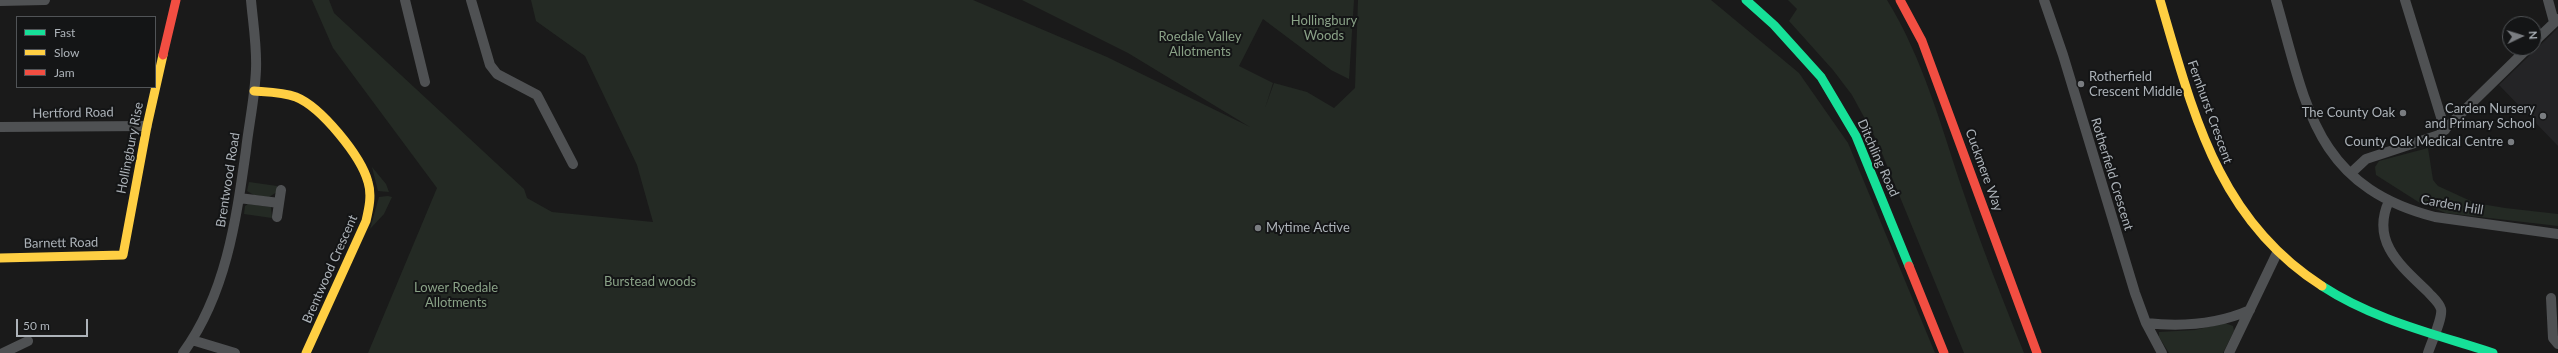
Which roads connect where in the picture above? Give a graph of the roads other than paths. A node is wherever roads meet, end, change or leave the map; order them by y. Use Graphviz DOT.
graph roads {
  1 [pos="44,0"];
  2 [pos="176,0"];
  3 [pos="251,0"];
  4 [pos="405,0"];
  5 [pos="471,0"];
  6 [pos="1746,0"];
  7 [pos="1900,0"];
  8 [pos="2044,0"];
  9 [pos="2160,0"];
  10 [pos="2276,0"];
  11 [pos="2405,0"];
  12 [pos="2548,0"];
  13 [pos="0,1"];
  14 [pos="2556,21"];
  15 [pos="2542,34"];
  16 [pos="2520,56"];
  17 [pos="425,82"];
  18 [pos="156,84"];
  19 [pos="155,88"];
  20 [pos="254,91"];
  21 [pos="146,126"];
  22 [pos="0,127"];
  23 [pos="2445,130"];
  24 [pos="573,164"];
  25 [pos="2350,173"];
  26 [pos="281,190"];
  27 [pos="239,198"];
  28 [pos="2389,201"];
  29 [pos="279,203"];
  30 [pos="277,217"];
  31 [pos="2558,234"];
  32 [pos="2277,252"];
  33 [pos="123,255"];
  34 [pos="0,258"];
  35 [pos="2551,298"];
  36 [pos="2250,310"];
  37 [pos="2146,323"];
  38 [pos="2434,333"];
  39 [pos="192,340"];
  40 [pos="28,341"];
  41 [pos="2558,344"];
  42 [pos="2493,352"];
  43 [pos="3,353"];
  44 [pos="183,353"];
  45 [pos="235,353"];
  46 [pos="306,353"];
  47 [pos="1944,353"];
  48 [pos="2037,353"];
  49 [pos="2162,353"];
  50 [pos="2229,353"];
  51 [pos="2428,353"];
  1 -- 13 [label="street"];
  2 -- 18 [label="street, Hollingbury Rise"];
  3 -- 20 [label="street, Brentwood Road"];
  4 -- 17 [label="street"];
  5 -- 24 [label="street"];
  6 -- 47 [label="street, Ditchling Road"];
  7 -- 48 [label="street, Cuckmere Way"];
  8 -- 37 [label="street, Rotherfield Crescent"];
  9 -- 32 [label="street, Fernhurst Crescent"];
  10 -- 25 [label="street, Carden Hill"];
  11 -- 23 [label="street"];
  12 -- 14 [label="street"];
  14 -- 15 [label="street"];
  16 -- 23 [label="street"];
  19 -- 21 [label="street, Hollingbury Rise"];
  20 -- 27 [label="street, Brentwood Road"];
  20 -- 46 [label="street, Brentwood Crescent"];
  21 -- 22 [label="street, Hertford Road"];
  21 -- 33 [label="street, Hollingbury Rise"];
  23 -- 25 [label="street"];
  25 -- 28 [label="street, Carden Hill"];
  26 -- 29 [label="street"];
  27 -- 29 [label="street"];
  27 -- 39 [label="street, Brentwood Road"];
  28 -- 31 [label="street, Carden Hill"];
  28 -- 38 [label="street"];
  29 -- 30 [label="street"];
  32 -- 36 [label="street"];
  32 -- 38 [label="street, Fernhurst Crescent"];
  33 -- 34 [label="street, Barnett Road"];
  35 -- 41 [label="street"];
  36 -- 37 [label="street"];
  36 -- 50 [label="street"];
  37 -- 49 [label="street, Rotherfield Crescent"];
  38 -- 42 [label="street, Fernhurst Crescent"];
  38 -- 51 [label="street"];
  39 -- 44 [label="street, Brentwood Road"];
  39 -- 45 [label="street"];
  40 -- 43 [label="street"];
}
